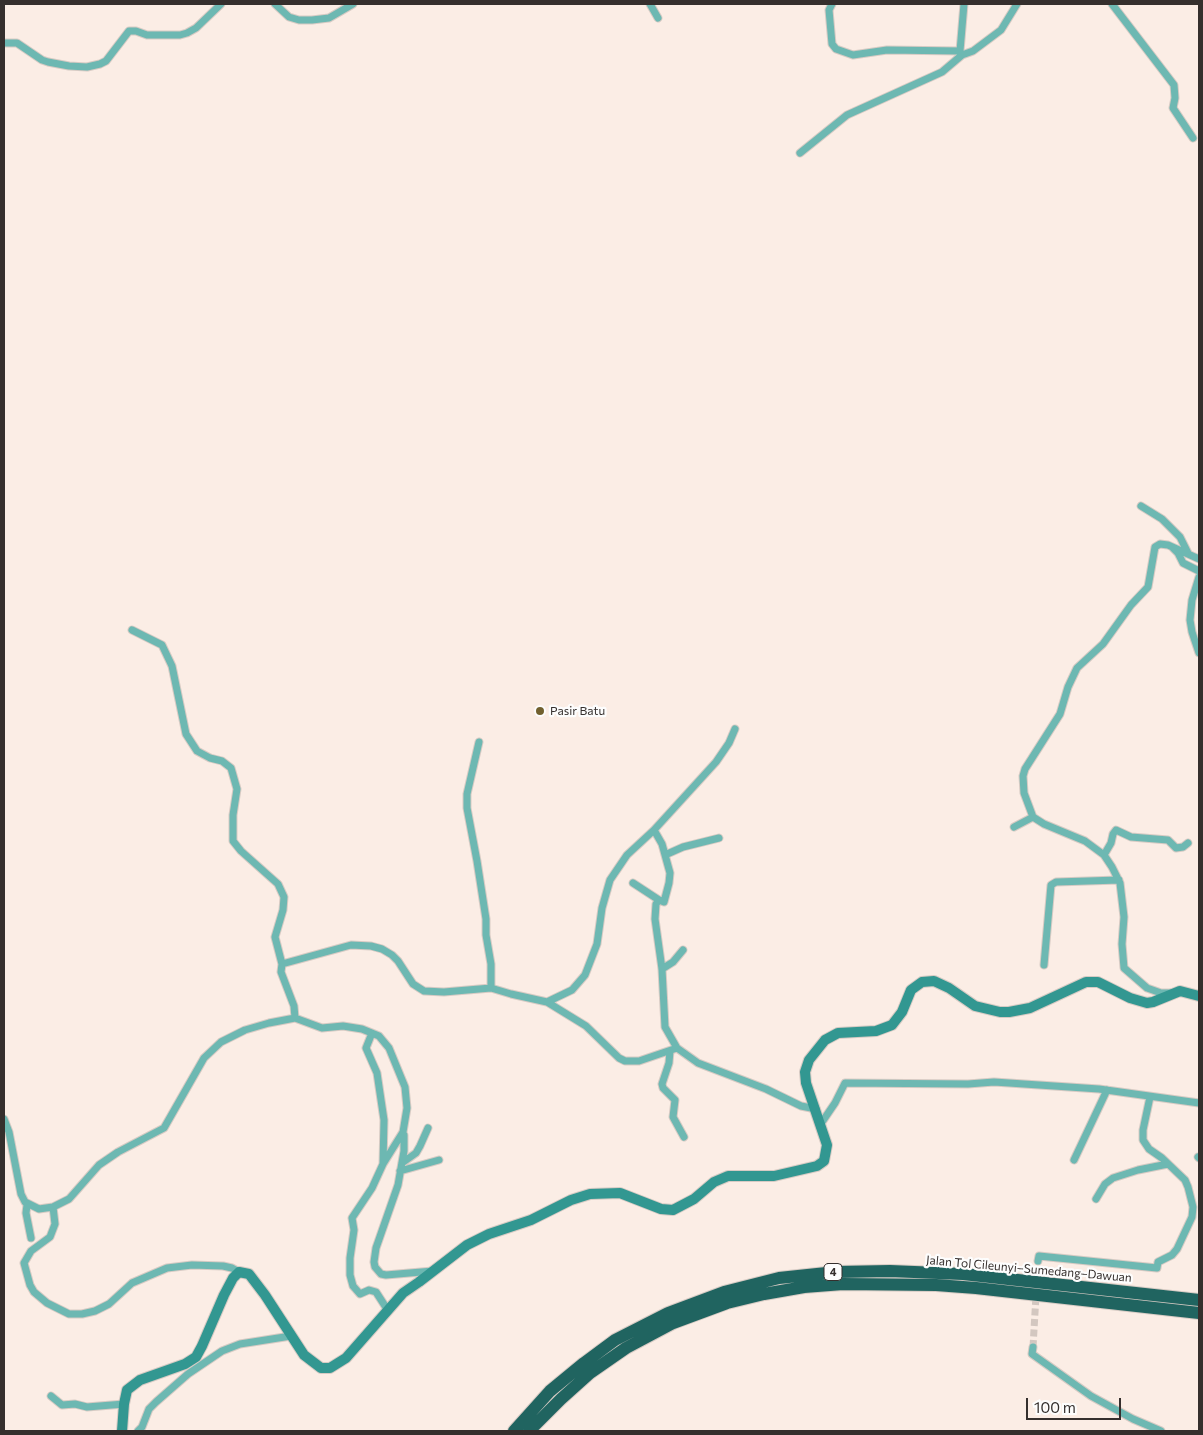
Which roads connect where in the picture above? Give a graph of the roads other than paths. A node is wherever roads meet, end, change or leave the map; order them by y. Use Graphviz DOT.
graph roads {
  1 [pos="220,4"];
  2 [pos="275,4"];
  3 [pos="353,4"];
  4 [pos="650,4"];
  5 [pos="832,4"];
  6 [pos="964,4"];
  7 [pos="1016,4"];
  8 [pos="1112,4"];
  9 [pos="658,18"];
  10 [pos="4,43"];
  11 [pos="961,53"];
  12 [pos="1194,138"];
  13 [pos="800,153"];
  14 [pos="1141,506"];
  15 [pos="1171,546"];
  16 [pos="1188,554"];
  17 [pos="1199,559"];
  18 [pos="1199,571"];
  19 [pos="1199,577"];
  20 [pos="132,630"];
  21 [pos="1199,652"];
  22 [pos="734,729"];
  23 [pos="478,742"];
  24 [pos="1033,817"];
  25 [pos="1014,827"];
  26 [pos="654,830"];
  27 [pos="720,838"];
  28 [pos="1188,843"];
  29 [pos="665,854"];
  30 [pos="1104,855"];
  31 [pos="1119,880"];
  32 [pos="633,883"];
  33 [pos="659,900"];
  34 [pos="683,950"];
  35 [pos="282,964"];
  36 [pos="1044,965"];
  37 [pos="662,969"];
  38 [pos="491,988"];
  39 [pos="1175,993"];
  40 [pos="1199,996"];
  41 [pos="547,1002"];
  42 [pos="295,1018"];
  43 [pos="372,1033"];
  44 [pos="673,1050"];
  45 [pos="1107,1090"];
  46 [pos="1150,1096"];
  47 [pos="1199,1102"];
  48 [pos="816,1109"];
  49 [pos="4,1119"];
  50 [pos="405,1124"];
  51 [pos="820,1124"];
  52 [pos="428,1128"];
  53 [pos="684,1137"];
  54 [pos="439,1160"];
  55 [pos="1074,1160"];
  56 [pos="402,1163"];
  57 [pos="383,1164"];
  58 [pos="1168,1164"];
  59 [pos="400,1171"];
  60 [pos="1096,1199"];
  61 [pos="28,1205"];
  62 [pos="53,1207"];
  63 [pos="1196,1210"];
  64 [pos="31,1238"];
  65 [pos="1038,1260"];
  66 [pos="434,1271"];
  67 [pos="239,1272"];
  68 [pos="1199,1300"];
  69 [pos="387,1309"];
  70 [pos="1199,1313"];
  71 [pos="291,1336"];
  72 [pos="202,1346"];
  73 [pos="1033,1347"];
  74 [pos="205,1363"];
  75 [pos="51,1396"];
  76 [pos="124,1404"];
  77 [pos="122,1431"];
  78 [pos="138,1431"];
  79 [pos="514,1431"];
  80 [pos="529,1431"];
  81 [pos="1161,1431"];
  1 -- 10 [label="street"];
  2 -- 3 [label="street"];
  4 -- 9 [label="street"];
  5 -- 11 [label="street"];
  6 -- 11 [label="street"];
  7 -- 11 [label="street"];
  8 -- 12 [label="street"];
  11 -- 13 [label="street"];
  14 -- 16 [label="street"];
  15 -- 16 [label="street"];
  15 -- 18 [label="street"];
  15 -- 24 [label="street"];
  16 -- 17 [label="street"];
  19 -- 21 [label="street"];
  20 -- 35 [label="street"];
  22 -- 26 [label="street"];
  23 -- 38 [label="street"];
  24 -- 25 [label="street"];
  24 -- 30 [label="street"];
  26 -- 29 [label="street"];
  26 -- 41 [label="street"];
  27 -- 29 [label="street"];
  28 -- 30 [label="street"];
  29 -- 33 [label="street"];
  30 -- 31 [label="street"];
  31 -- 36 [label="street"];
  31 -- 39 [label="street"];
  32 -- 33 [label="street"];
  33 -- 37 [label="street"];
  34 -- 37 [label="street"];
  35 -- 38 [label="street"];
  35 -- 42 [label="street"];
  37 -- 44 [label="street"];
  38 -- 41 [label="street"];
  39 -- 40 [label="main road"];
  39 -- 48 [label="main road"];
  41 -- 44 [label="street"];
  42 -- 43 [label="street"];
  42 -- 62 [label="street"];
  43 -- 50 [label="street"];
  43 -- 57 [label="street"];
  44 -- 48 [label="street"];
  44 -- 53 [label="street"];
  45 -- 46 [label="street"];
  45 -- 51 [label="street"];
  45 -- 55 [label="street"];
  46 -- 47 [label="street"];
  46 -- 58 [label="street"];
  48 -- 51 [label="main road"];
  49 -- 61 [label="street"];
  50 -- 56 [label="street"];
  50 -- 57 [label="street"];
  51 -- 66 [label="main road"];
  52 -- 56 [label="street"];
  54 -- 59 [label="street"];
  56 -- 59 [label="street"];
  57 -- 69 [label="street"];
  58 -- 60 [label="street"];
  58 -- 63 [label="street"];
  59 -- 66 [label="street"];
  61 -- 62 [label="street"];
  61 -- 64 [label="street"];
  62 -- 67 [label="street"];
  63 -- 65 [label="street"];
  66 -- 69 [label="main road"];
  67 -- 71 [label="main road"];
  67 -- 72 [label="main road"];
  68 -- 79 [label="highway, Jalan Tol Cileunyi–Sumedang–Dawuan / 4"];
  69 -- 71 [label="main road"];
  70 -- 80 [label="highway, Jalan Tol Cileunyi–Sumedang–Dawuan / 4"];
  71 -- 74 [label="street"];
  72 -- 74 [label="street"];
  72 -- 76 [label="main road"];
  73 -- 81 [label="street"];
  74 -- 78 [label="street"];
  75 -- 76 [label="street"];
  76 -- 77 [label="main road"];
}
